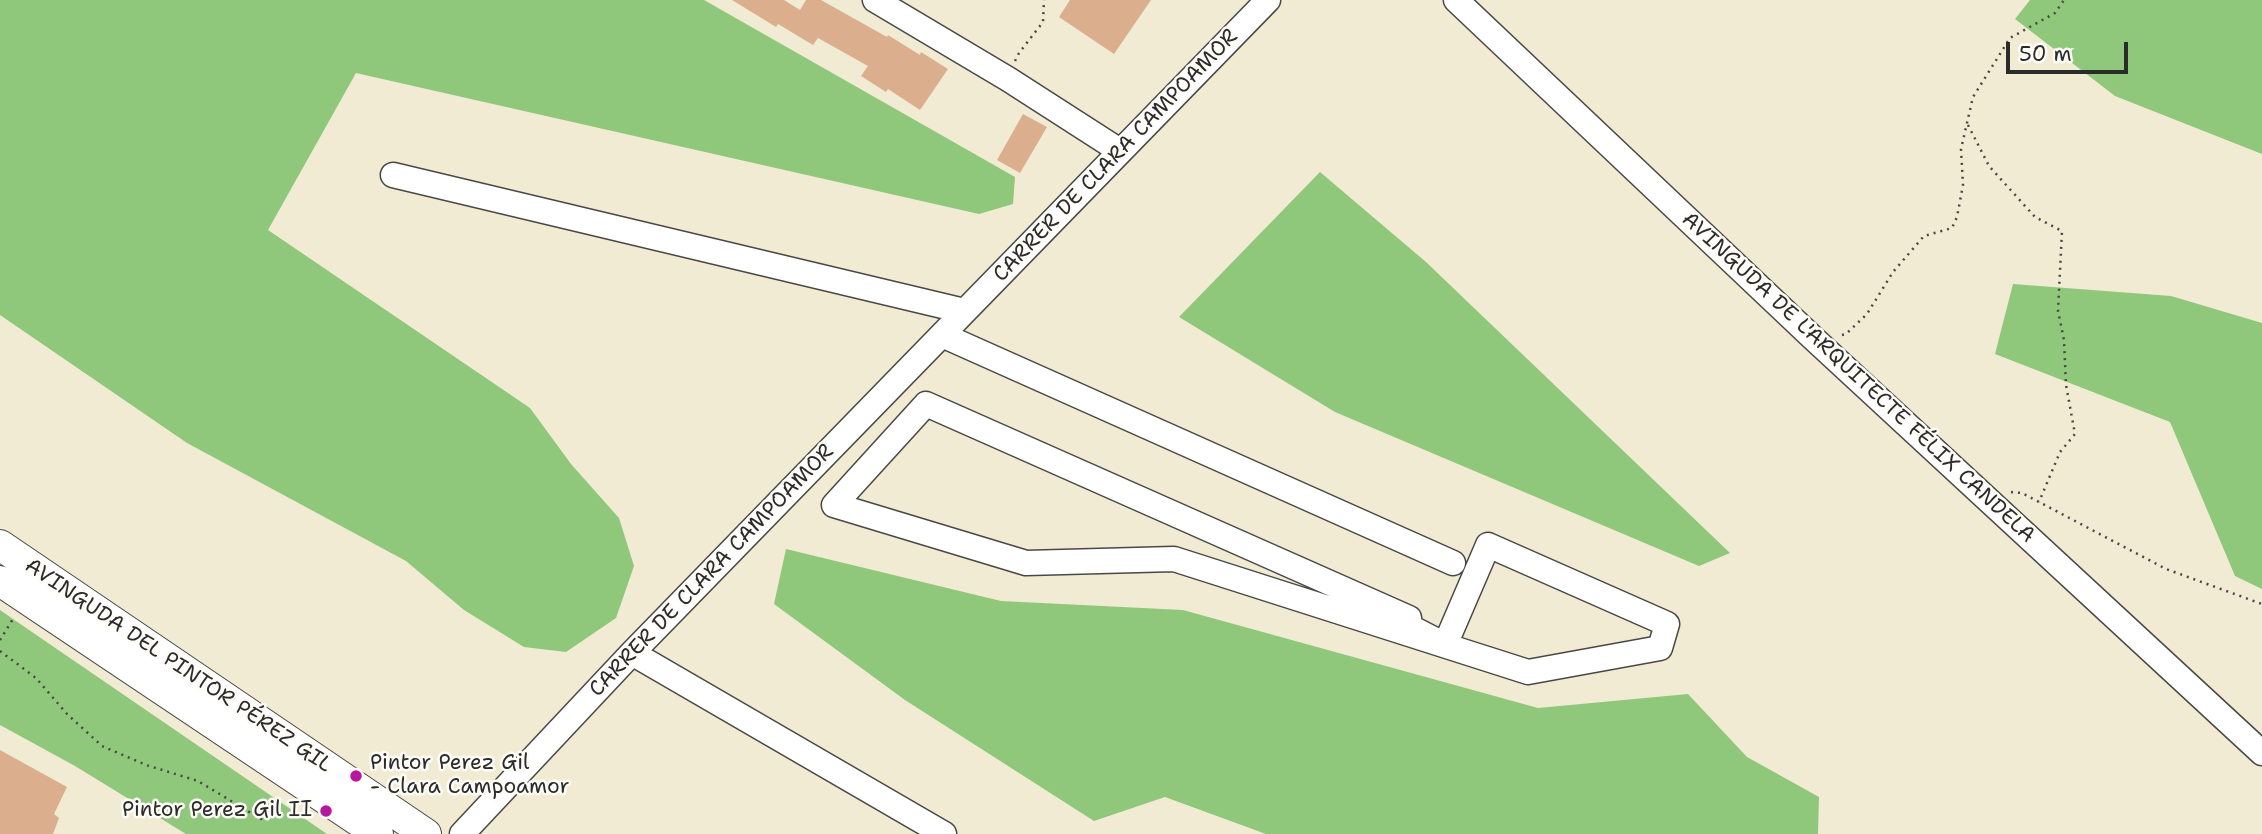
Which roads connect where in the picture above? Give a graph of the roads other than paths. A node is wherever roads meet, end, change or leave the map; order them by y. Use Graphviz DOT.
graph roads {
  1 [pos="875,0"];
  2 [pos="1268,0"];
  3 [pos="1456,0"];
  4 [pos="1120,151"];
  5 [pos="393,175"];
  6 [pos="964,311"];
  7 [pos="942,334"];
  8 [pos="0,545"];
  9 [pos="1454,563"];
  10 [pos="0,580"];
  11 [pos="1445,645"];
  12 [pos="632,653"];
  13 [pos="2262,753"];
  14 [pos="378,834"];
  15 [pos="426,834"];
  16 [pos="462,834"];
  17 [pos="944,834"];
  1 -- 4 [label="street"];
  2 -- 4 [label="street, CARRER DE CLARA CAMPOAMOR"];
  3 -- 13 [label="street, AVINGUDA DE L'ARQUITECTE FÉLIX CANDELA"];
  4 -- 6 [label="street, CARRER DE CLARA CAMPOAMOR"];
  5 -- 6 [label="street"];
  6 -- 7 [label="street, CARRER DE CLARA CAMPOAMOR"];
  7 -- 9 [label="street"];
  7 -- 12 [label="street, CARRER DE CLARA CAMPOAMOR"];
  8 -- 15 [label="main road, AVINGUDA DEL PINTOR PÉREZ GIL"];
  10 -- 14 [label="main road, AVINGUDA DEL PINTOR PÉREZ GIL"];
  11 -- 11 [label="street"];
  12 -- 16 [label="street, CARRER DE CLARA CAMPOAMOR"];
  12 -- 17 [label="street"];
}
